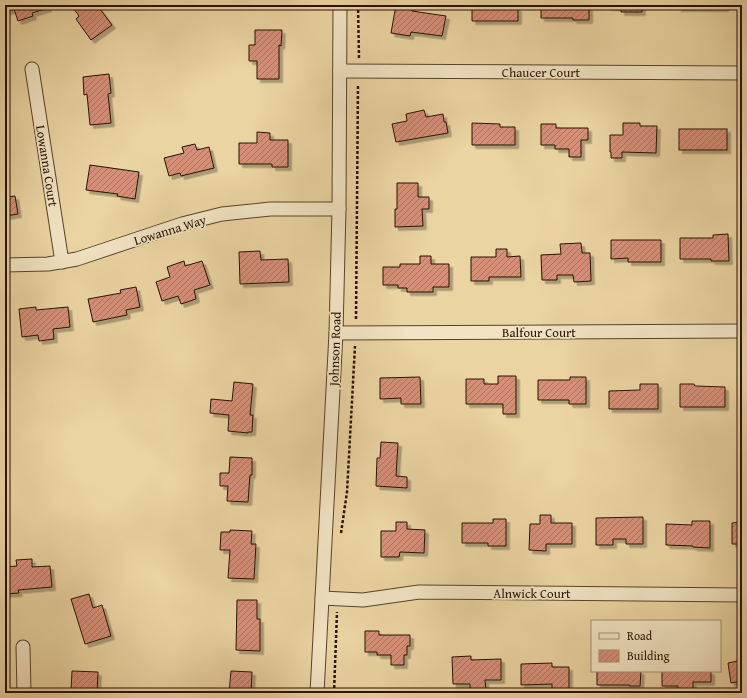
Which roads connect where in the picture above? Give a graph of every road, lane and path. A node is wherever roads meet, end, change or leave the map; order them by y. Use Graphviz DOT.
graph roads {
  1 [pos="340,5"];
  2 [pos="32,69"];
  3 [pos="340,71"];
  4 [pos="742,73"];
  5 [pos="339,209"];
  6 [pos="62,262"];
  7 [pos="5,265"];
  8 [pos="742,331"];
  9 [pos="336,333"];
  10 [pos="742,595"];
  11 [pos="322,598"];
  12 [pos="23,647"];
  13 [pos="24,693"];
  14 [pos="317,693"];
  1 -- 3 [label="street, Johnson Road"];
  2 -- 6 [label="street, Lowanna Court"];
  3 -- 4 [label="street, Chaucer Court"];
  3 -- 5 [label="street, Johnson Road"];
  5 -- 6 [label="street, Lowanna Way"];
  5 -- 9 [label="street, Johnson Road"];
  6 -- 7 [label="street, Lowanna Way"];
  8 -- 9 [label="street, Balfour Court"];
  9 -- 11 [label="street, Johnson Road"];
  10 -- 11 [label="street, Alnwick Court"];
  11 -- 14 [label="street, Johnson Road"];
  12 -- 13 [label="street"];
}
